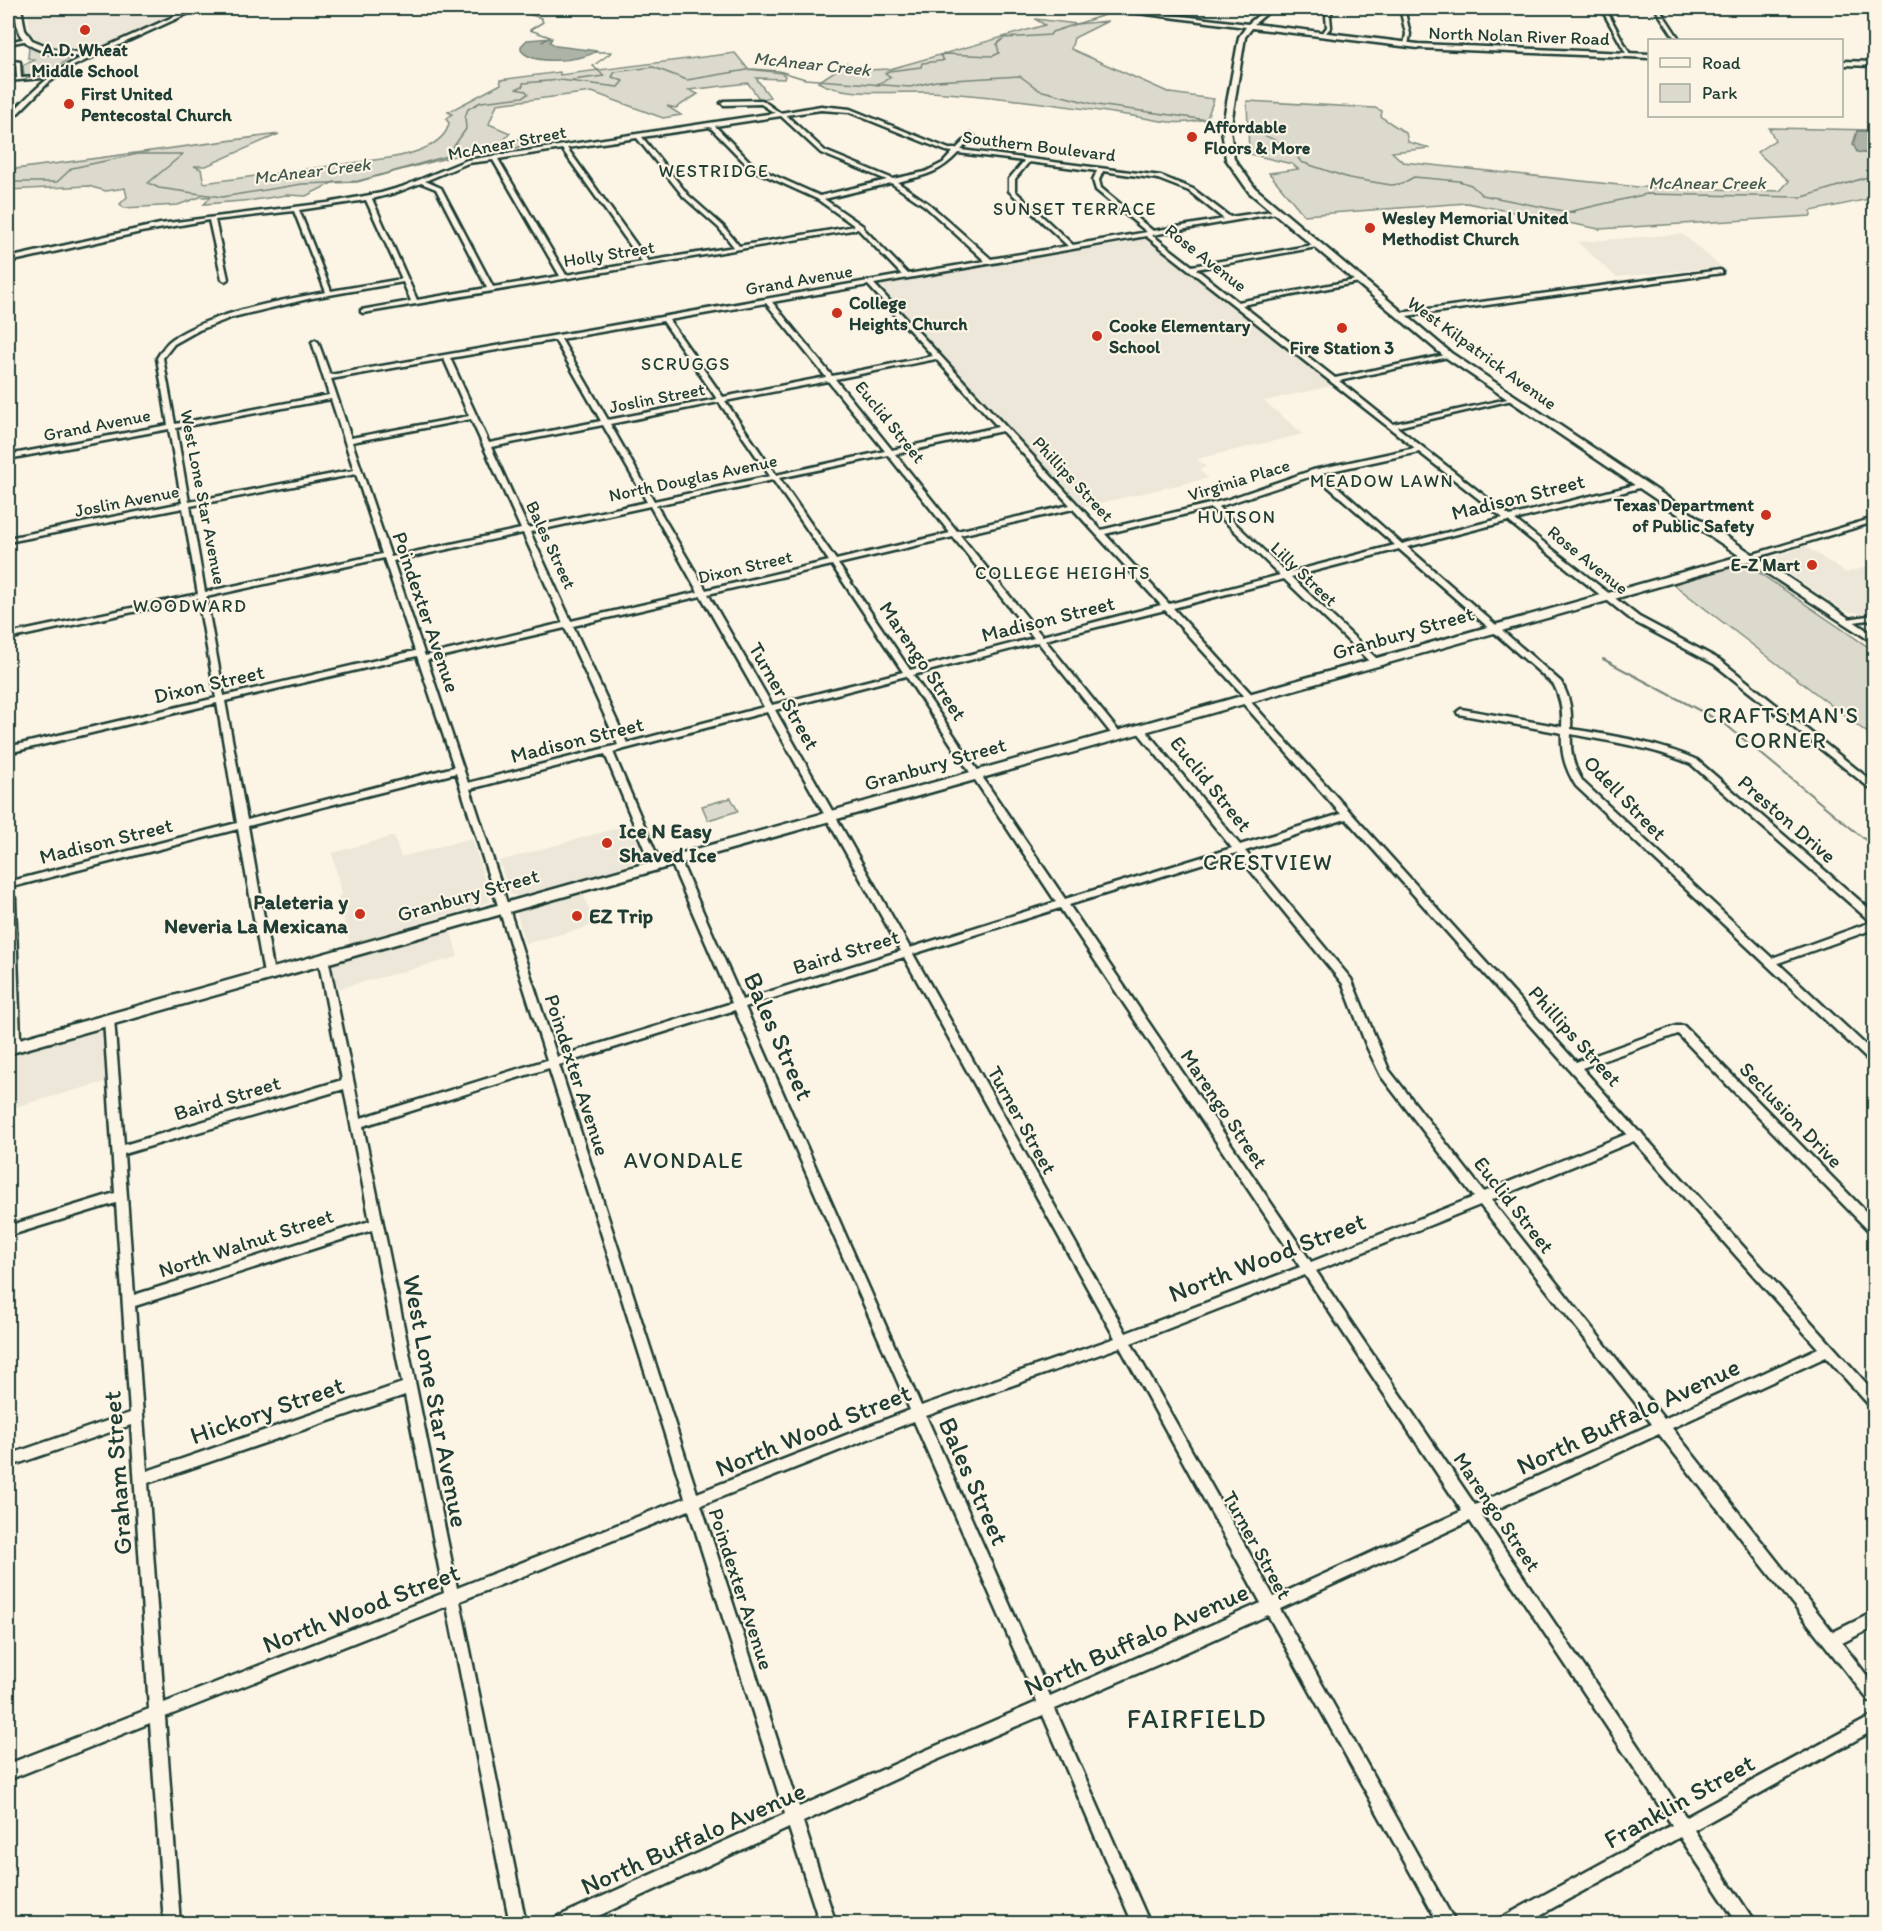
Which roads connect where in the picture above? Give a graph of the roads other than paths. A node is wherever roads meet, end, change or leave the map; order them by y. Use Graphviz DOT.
graph roads {
  1 [pos="18,8"];
  2 [pos="197,8"];
  3 [pos="1103,8"];
  4 [pos="1270,8"];
  5 [pos="1331,8"];
  6 [pos="1402,8"];
  7 [pos="1603,8"];
  8 [pos="1657,8"];
  9 [pos="1250,25"];
  10 [pos="1324,34"];
  11 [pos="27,39"];
  12 [pos="1677,39"];
  13 [pos="8,43"];
  14 [pos="1406,45"];
  15 [pos="1629,55"];
  16 [pos="88,56"];
  17 [pos="1648,56"];
  18 [pos="8,62"];
  19 [pos="1843,63"];
  20 [pos="1875,64"];
  21 [pos="52,77"];
  22 [pos="19,78"];
  23 [pos="8,80"];
  24 [pos="724,103"];
  25 [pos="840,109"];
  26 [pos="780,114"];
  27 [pos="8,121"];
  28 [pos="711,124"];
  29 [pos="638,136"];
  30 [pos="970,136"];
  31 [pos="563,147"];
  32 [pos="958,151"];
  33 [pos="495,158"];
  34 [pos="1028,160"];
  35 [pos="1101,170"];
  36 [pos="422,182"];
  37 [pos="894,182"];
  38 [pos="368,197"];
  39 [pos="819,198"];
  40 [pos="296,209"];
  41 [pos="1277,211"];
  42 [pos="212,220"];
  43 [pos="1230,220"];
  44 [pos="861,228"];
  45 [pos="1150,233"];
  46 [pos="1317,244"];
  47 [pos="1072,247"];
  48 [pos="738,248"];
  49 [pos="8,260"];
  50 [pos="990,262"];
  51 [pos="646,263"];
  52 [pos="1191,268"];
  53 [pos="1720,272"];
  54 [pos="906,276"];
  55 [pos="564,277"];
  56 [pos="225,279"];
  57 [pos="406,280"];
  58 [pos="1359,280"];
  59 [pos="870,283"];
  60 [pos="491,289"];
  61 [pos="329,293"];
  62 [pos="768,301"];
  63 [pos="416,302"];
  64 [pos="1237,303"];
  65 [pos="363,310"];
  66 [pos="1399,315"];
  67 [pos="665,319"];
  68 [pos="558,338"];
  69 [pos="315,342"];
  70 [pos="1448,355"];
  71 [pos="446,357"];
  72 [pos="938,357"];
  73 [pos="327,378"];
  74 [pos="831,378"];
  75 [pos="1334,380"];
  76 [pos="333,396"];
  77 [pos="1510,399"];
  78 [pos="722,401"];
  79 [pos="472,417"];
  80 [pos="607,423"];
  81 [pos="171,426"];
  82 [pos="1393,426"];
  83 [pos="1004,428"];
  84 [pos="348,441"];
  85 [pos="487,446"];
  86 [pos="1421,449"];
  87 [pos="891,453"];
  88 [pos="8,457"];
  89 [pos="358,471"];
  90 [pos="1316,472"];
  91 [pos="775,477"];
  92 [pos="1640,485"];
  93 [pos="653,504"];
  94 [pos="186,505"];
  95 [pos="1075,506"];
  96 [pos="1213,506"];
  97 [pos="1509,517"];
  98 [pos="1875,520"];
  99 [pos="524,531"];
  100 [pos="1100,533"];
  101 [pos="957,534"];
  102 [pos="8,540"];
  103 [pos="1400,546"];
  104 [pos="1750,556"];
  105 [pos="387,558"];
  106 [pos="834,563"];
  107 [pos="1284,576"];
  108 [pos="705,593"];
  109 [pos="203,595"];
  110 [pos="1608,597"];
  111 [pos="1167,606"];
  112 [pos="1875,617"];
  113 [pos="1848,621"];
  114 [pos="569,625"];
  115 [pos="1494,629"];
  116 [pos="8,636"];
  117 [pos="1041,639"];
  118 [pos="1875,640"];
  119 [pos="420,656"];
  120 [pos="1375,662"];
  121 [pos="908,674"];
  122 [pos="1247,699"];
  123 [pos="222,700"];
  124 [pos="770,710"];
  125 [pos="1461,712"];
  126 [pos="1140,729"];
  127 [pos="1566,731"];
  128 [pos="1117,735"];
  129 [pos="624,747"];
  130 [pos="8,750"];
  131 [pos="608,751"];
  132 [pos="458,769"];
  133 [pos="976,775"];
  134 [pos="465,787"];
  135 [pos="1875,787"];
  136 [pos="1348,815"];
  137 [pos="831,816"];
  138 [pos="243,824"];
  139 [pos="1239,849"];
  140 [pos="675,860"];
  141 [pos="656,865"];
  142 [pos="8,885"];
  143 [pos="8,898"];
  144 [pos="1063,905"];
  145 [pos="503,907"];
  146 [pos="1875,918"];
  147 [pos="1875,925"];
  148 [pos="907,953"];
  149 [pos="322,958"];
  150 [pos="1771,962"];
  151 [pos="269,974"];
  152 [pos="740,1005"];
  153 [pos="109,1019"];
  154 [pos="10,1047"];
  155 [pos="1875,1059"];
  156 [pos="553,1063"];
  157 [pos="1576,1066"];
  158 [pos="348,1083"];
  159 [pos="356,1124"];
  160 [pos="1637,1135"];
  161 [pos="118,1151"];
  162 [pos="121,1196"];
  163 [pos="1483,1198"];
  164 [pos="376,1224"];
  165 [pos="1875,1228"];
  166 [pos="8,1231"];
  167 [pos="1308,1267"];
  168 [pos="129,1302"];
  169 [pos="1123,1339"];
  170 [pos="1828,1350"];
  171 [pos="409,1388"];
  172 [pos="1875,1401"];
  173 [pos="918,1413"];
  174 [pos="137,1417"];
  175 [pos="1663,1426"];
  176 [pos="8,1461"];
  177 [pos="142,1479"];
  178 [pos="693,1504"];
  179 [pos="1474,1513"];
  180 [pos="452,1598"];
  181 [pos="1269,1607"];
  182 [pos="1875,1619"];
  183 [pos="1831,1641"];
  184 [pos="1875,1696"];
  185 [pos="1046,1704"];
  186 [pos="158,1712"];
  187 [pos="1875,1722"];
  188 [pos="8,1772"];
  189 [pos="794,1819"];
  190 [pos="1684,1828"];
  191 [pos="172,1923"];
  192 [pos="518,1923"];
  193 [pos="561,1923"];
  194 [pos="828,1923"];
  195 [pos="1142,1923"];
  196 [pos="1448,1923"];
  197 [pos="1507,1923"];
  198 [pos="1748,1923"];
  1 -- 11 [label="main road"];
  2 -- 16 [label="main road"];
  3 -- 9 [label="main road, North Nolan River Road"];
  4 -- 9 [label="main road, West Kilpatrick Avenue"];
  5 -- 10 [label="street"];
  6 -- 14 [label="street"];
  7 -- 15 [label="street"];
  8 -- 12 [label="street"];
  9 -- 10 [label="main road, North Nolan River Road"];
  9 -- 41 [label="main road, West Kilpatrick Avenue"];
  10 -- 14 [label="main road, North Nolan River Road"];
  11 -- 13 [label="street"];
  11 -- 16 [label="main road"];
  14 -- 15 [label="main road, North Nolan River Road"];
  15 -- 17 [label="main road, North Nolan River Road"];
  16 -- 21 [label="main road"];
  18 -- 22 [label="street"];
  19 -- 20 [label="main road"];
  21 -- 22 [label="street"];
  21 -- 27 [label="main road"];
  22 -- 23 [label="street"];
  24 -- 26 [label="street"];
  25 -- 26 [label="street, McAnear Street"];
  25 -- 32 [label="street, Southern Boulevard"];
  26 -- 28 [label="street, McAnear Street"];
  26 -- 37 [label="street"];
  28 -- 29 [label="street, McAnear Street"];
  28 -- 39 [label="street"];
  29 -- 31 [label="street, McAnear Street"];
  29 -- 48 [label="street"];
  30 -- 32 [label="street"];
  31 -- 33 [label="street, McAnear Street"];
  31 -- 51 [label="street"];
  32 -- 34 [label="street, Southern Boulevard"];
  32 -- 37 [label="street"];
  33 -- 36 [label="street, McAnear Street"];
  33 -- 55 [label="street"];
  34 -- 35 [label="street, Southern Boulevard"];
  34 -- 47 [label="street"];
  35 -- 43 [label="street, Southern Boulevard"];
  35 -- 45 [label="street, Rose Avenue"];
  36 -- 38 [label="street, McAnear Street"];
  36 -- 60 [label="street"];
  37 -- 39 [label="street"];
  37 -- 50 [label="street"];
  38 -- 40 [label="street, McAnear Street"];
  38 -- 57 [label="street"];
  39 -- 44 [label="street"];
  40 -- 42 [label="street, McAnear Street"];
  40 -- 61 [label="street"];
  41 -- 43 [label="street, Grand Avenue"];
  41 -- 46 [label="main road, West Kilpatrick Avenue"];
  42 -- 49 [label="street, McAnear Street"];
  42 -- 56 [label="street"];
  43 -- 45 [label="street, Grand Avenue"];
  44 -- 48 [label="street, Holly Street"];
  44 -- 54 [label="street"];
  45 -- 47 [label="street, Grand Avenue"];
  45 -- 52 [label="street, Rose Avenue"];
  46 -- 52 [label="street"];
  46 -- 58 [label="main road, West Kilpatrick Avenue"];
  47 -- 50 [label="street, Grand Avenue"];
  48 -- 51 [label="street, Holly Street"];
  50 -- 54 [label="street, Grand Avenue"];
  51 -- 55 [label="street, Holly Street"];
  52 -- 64 [label="street, Rose Avenue"];
  53 -- 66 [label="street"];
  54 -- 59 [label="street, Grand Avenue"];
  55 -- 60 [label="street, Holly Street"];
  57 -- 61 [label="street, West Lone Star Avenue"];
  57 -- 63 [label="street"];
  58 -- 64 [label="street"];
  58 -- 66 [label="main road, West Kilpatrick Avenue"];
  59 -- 62 [label="street, Grand Avenue"];
  59 -- 72 [label="street, Phillips Street"];
  60 -- 63 [label="street, Holly Street"];
  61 -- 81 [label="street, West Lone Star Avenue"];
  62 -- 67 [label="street, Grand Avenue"];
  62 -- 74 [label="street, Euclid Street"];
  63 -- 65 [label="street, Holly Street"];
  64 -- 75 [label="street, Rose Avenue"];
  66 -- 70 [label="main road, West Kilpatrick Avenue"];
  67 -- 68 [label="street, Grand Avenue"];
  67 -- 78 [label="street, Marengo Street"];
  68 -- 71 [label="street, Grand Avenue"];
  68 -- 80 [label="street, Turner Street"];
  69 -- 73 [label="street, Poindexter Avenue"];
  70 -- 75 [label="street"];
  70 -- 77 [label="main road, West Kilpatrick Avenue"];
  71 -- 73 [label="street, Grand Avenue"];
  71 -- 79 [label="street, Bales Street"];
  72 -- 74 [label="street, Joslin Street"];
  72 -- 83 [label="street, Phillips Street"];
  73 -- 76 [label="street, Poindexter Avenue"];
  74 -- 78 [label="street, Joslin Street"];
  74 -- 87 [label="street, Euclid Street"];
  75 -- 82 [label="street, Rose Avenue"];
  76 -- 81 [label="street, Grand Avenue"];
  76 -- 84 [label="street, Poindexter Avenue"];
  77 -- 82 [label="street"];
  77 -- 92 [label="main road, West Kilpatrick Avenue"];
  78 -- 80 [label="street, Joslin Street"];
  78 -- 91 [label="street, Marengo Street"];
  79 -- 84 [label="street"];
  79 -- 85 [label="street, Bales Street"];
  80 -- 85 [label="street, Joslin Street"];
  80 -- 93 [label="street, Turner Street"];
  81 -- 88 [label="street, Grand Avenue"];
  81 -- 94 [label="street, West Lone Star Avenue"];
  82 -- 86 [label="street, Rose Avenue"];
  83 -- 87 [label="street, North Douglas Avenue"];
  83 -- 95 [label="street, Phillips Street"];
  84 -- 89 [label="street, Poindexter Avenue"];
  85 -- 99 [label="street, Bales Street"];
  86 -- 90 [label="street, Virginia Place"];
  86 -- 97 [label="street, Rose Avenue"];
  87 -- 91 [label="street, North Douglas Avenue"];
  87 -- 101 [label="street, Euclid Street"];
  89 -- 94 [label="street, Joslin Avenue"];
  89 -- 105 [label="street, Poindexter Avenue"];
  90 -- 96 [label="street, Virginia Place"];
  90 -- 103 [label="street, Odell Street"];
  91 -- 93 [label="street, North Douglas Avenue"];
  91 -- 106 [label="street, Marengo Street"];
  92 -- 97 [label="street, Madison Street"];
  92 -- 104 [label="main road, West Kilpatrick Avenue"];
  93 -- 99 [label="street, North Douglas Avenue"];
  93 -- 108 [label="street, Turner Street"];
  94 -- 102 [label="street, Joslin Avenue"];
  94 -- 109 [label="street, West Lone Star Avenue"];
  95 -- 100 [label="street, Phillips Street"];
  95 -- 101 [label="street, Dixon Street"];
  96 -- 100 [label="street, Virginia Place"];
  96 -- 107 [label="street, Lilly Street"];
  97 -- 103 [label="street, Madison Street"];
  97 -- 110 [label="street, Rose Avenue"];
  98 -- 104 [label="street, Granbury Street"];
  99 -- 105 [label="street, North Douglas Avenue"];
  99 -- 114 [label="street, Bales Street"];
  100 -- 111 [label="street, Phillips Street"];
  101 -- 106 [label="street, Dixon Street"];
  101 -- 117 [label="street, Euclid Street"];
  103 -- 107 [label="street, Madison Street"];
  103 -- 115 [label="street, Odell Street"];
  104 -- 110 [label="main road, Granbury Street"];
  104 -- 113 [label="main road, West Kilpatrick Avenue"];
  105 -- 109 [label="street, North Douglas Avenue"];
  105 -- 119 [label="street, Poindexter Avenue"];
  106 -- 108 [label="street, Dixon Street"];
  106 -- 121 [label="street, Marengo Street"];
  107 -- 111 [label="street, Madison Street"];
  107 -- 120 [label="street, Lilly Street"];
  108 -- 114 [label="street, Dixon Street"];
  108 -- 124 [label="street, Turner Street"];
  109 -- 116 [label="street, North Douglas Avenue"];
  109 -- 123 [label="street, West Lone Star Avenue"];
  110 -- 115 [label="main road, Granbury Street"];
  110 -- 135 [label="street, Rose Avenue"];
  111 -- 117 [label="street, Madison Street"];
  111 -- 122 [label="street, Phillips Street"];
  112 -- 113 [label="street"];
  113 -- 118 [label="main road, West Kilpatrick Avenue"];
  114 -- 119 [label="street, Dixon Street"];
  114 -- 129 [label="street, Bales Street"];
  115 -- 120 [label="main road, Granbury Street"];
  115 -- 127 [label="street, Odell Street"];
  117 -- 121 [label="street, Madison Street"];
  117 -- 128 [label="street, Euclid Street"];
  119 -- 123 [label="street, Dixon Street"];
  119 -- 132 [label="street, Poindexter Avenue"];
  120 -- 122 [label="main road, Granbury Street"];
  121 -- 124 [label="street, Madison Street"];
  121 -- 133 [label="street, Marengo Street"];
  122 -- 126 [label="main road, Granbury Street"];
  122 -- 136 [label="street, Phillips Street"];
  123 -- 130 [label="street, Dixon Street"];
  123 -- 138 [label="street, West Lone Star Avenue"];
  124 -- 129 [label="street, Madison Street"];
  124 -- 137 [label="street, Turner Street"];
  125 -- 127 [label="street, Preston Drive"];
  126 -- 128 [label="main road, Granbury Street"];
  126 -- 139 [label="street, Euclid Street"];
  127 -- 146 [label="street, Preston Drive"];
  127 -- 150 [label="street, Odell Street"];
  128 -- 133 [label="main road, Granbury Street"];
  129 -- 131 [label="street, Madison Street"];
  131 -- 134 [label="street, Madison Street"];
  131 -- 141 [label="street"];
  132 -- 134 [label="street, Poindexter Avenue"];
  132 -- 138 [label="street, Madison Street"];
  133 -- 137 [label="main road, Granbury Street"];
  133 -- 144 [label="street, Marengo Street"];
  134 -- 145 [label="street, Poindexter Avenue"];
  136 -- 139 [label="street, Baird Street"];
  136 -- 157 [label="street, Phillips Street"];
  137 -- 140 [label="main road, Granbury Street"];
  137 -- 148 [label="street, Turner Street"];
  138 -- 142 [label="street, Madison Street"];
  138 -- 151 [label="street, West Lone Star Avenue"];
  139 -- 144 [label="street, Baird Street"];
  139 -- 163 [label="street, Euclid Street"];
  140 -- 141 [label="main road, Granbury Street"];
  140 -- 152 [label="street, Bales Street"];
  141 -- 145 [label="main road, Granbury Street"];
  143 -- 154 [label="main road"];
  144 -- 148 [label="street, Baird Street"];
  144 -- 167 [label="street, Marengo Street"];
  145 -- 149 [label="main road, Granbury Street"];
  145 -- 156 [label="street, Poindexter Avenue"];
  147 -- 150 [label="street"];
  148 -- 152 [label="street, Baird Street"];
  148 -- 169 [label="street, Turner Street"];
  149 -- 151 [label="main road, Granbury Street"];
  149 -- 158 [label="street, West Lone Star Avenue"];
  150 -- 155 [label="street, Odell Street"];
  151 -- 153 [label="main road, Granbury Street"];
  152 -- 156 [label="street, Baird Street"];
  152 -- 173 [label="street, Bales Street"];
  153 -- 154 [label="main road, Granbury Street"];
  153 -- 161 [label="street, Graham Street"];
  156 -- 159 [label="street, Baird Street"];
  156 -- 178 [label="street, Poindexter Avenue"];
  157 -- 160 [label="street, Phillips Street"];
  157 -- 165 [label="street, Seclusion Drive"];
  158 -- 159 [label="street, West Lone Star Avenue"];
  158 -- 161 [label="street, Baird Street"];
  159 -- 164 [label="street, West Lone Star Avenue"];
  160 -- 163 [label="street, North Wood Street"];
  160 -- 170 [label="street, Phillips Street"];
  161 -- 162 [label="street, Graham Street"];
  162 -- 166 [label="street"];
  162 -- 168 [label="street, Graham Street"];
  163 -- 167 [label="street, North Wood Street"];
  163 -- 175 [label="street, Euclid Street"];
  164 -- 168 [label="street, North Walnut Street"];
  164 -- 171 [label="street, West Lone Star Avenue"];
  167 -- 169 [label="street, North Wood Street"];
  167 -- 179 [label="street, Marengo Street"];
  168 -- 174 [label="street, Graham Street"];
  169 -- 173 [label="street, North Wood Street"];
  169 -- 181 [label="street, Turner Street"];
  170 -- 172 [label="street, Phillips Street"];
  170 -- 175 [label="street, North Buffalo Avenue"];
  171 -- 177 [label="street, Hickory Street"];
  171 -- 180 [label="street, West Lone Star Avenue"];
  173 -- 178 [label="street, North Wood Street"];
  173 -- 185 [label="street, Bales Street"];
  174 -- 176 [label="street"];
  174 -- 177 [label="street, Graham Street"];
  175 -- 179 [label="street, North Buffalo Avenue"];
  175 -- 183 [label="street, Euclid Street"];
  177 -- 186 [label="street, Graham Street"];
  178 -- 180 [label="street, North Wood Street"];
  178 -- 189 [label="street, Poindexter Avenue"];
  179 -- 181 [label="street, North Buffalo Avenue"];
  179 -- 190 [label="street, Marengo Street"];
  180 -- 186 [label="street, North Wood Street"];
  180 -- 192 [label="street, West Lone Star Avenue"];
  181 -- 185 [label="street, North Buffalo Avenue"];
  181 -- 196 [label="street, Turner Street"];
  182 -- 183 [label="street"];
  183 -- 184 [label="street, Euclid Street"];
  185 -- 189 [label="street, North Buffalo Avenue"];
  185 -- 195 [label="street, Bales Street"];
  186 -- 188 [label="street, North Wood Street"];
  186 -- 191 [label="street, Graham Street"];
  187 -- 190 [label="street, Franklin Street"];
  189 -- 193 [label="street, North Buffalo Avenue"];
  189 -- 194 [label="street, Poindexter Avenue"];
  190 -- 197 [label="street, Franklin Street"];
  190 -- 198 [label="street, Marengo Street"];
}
